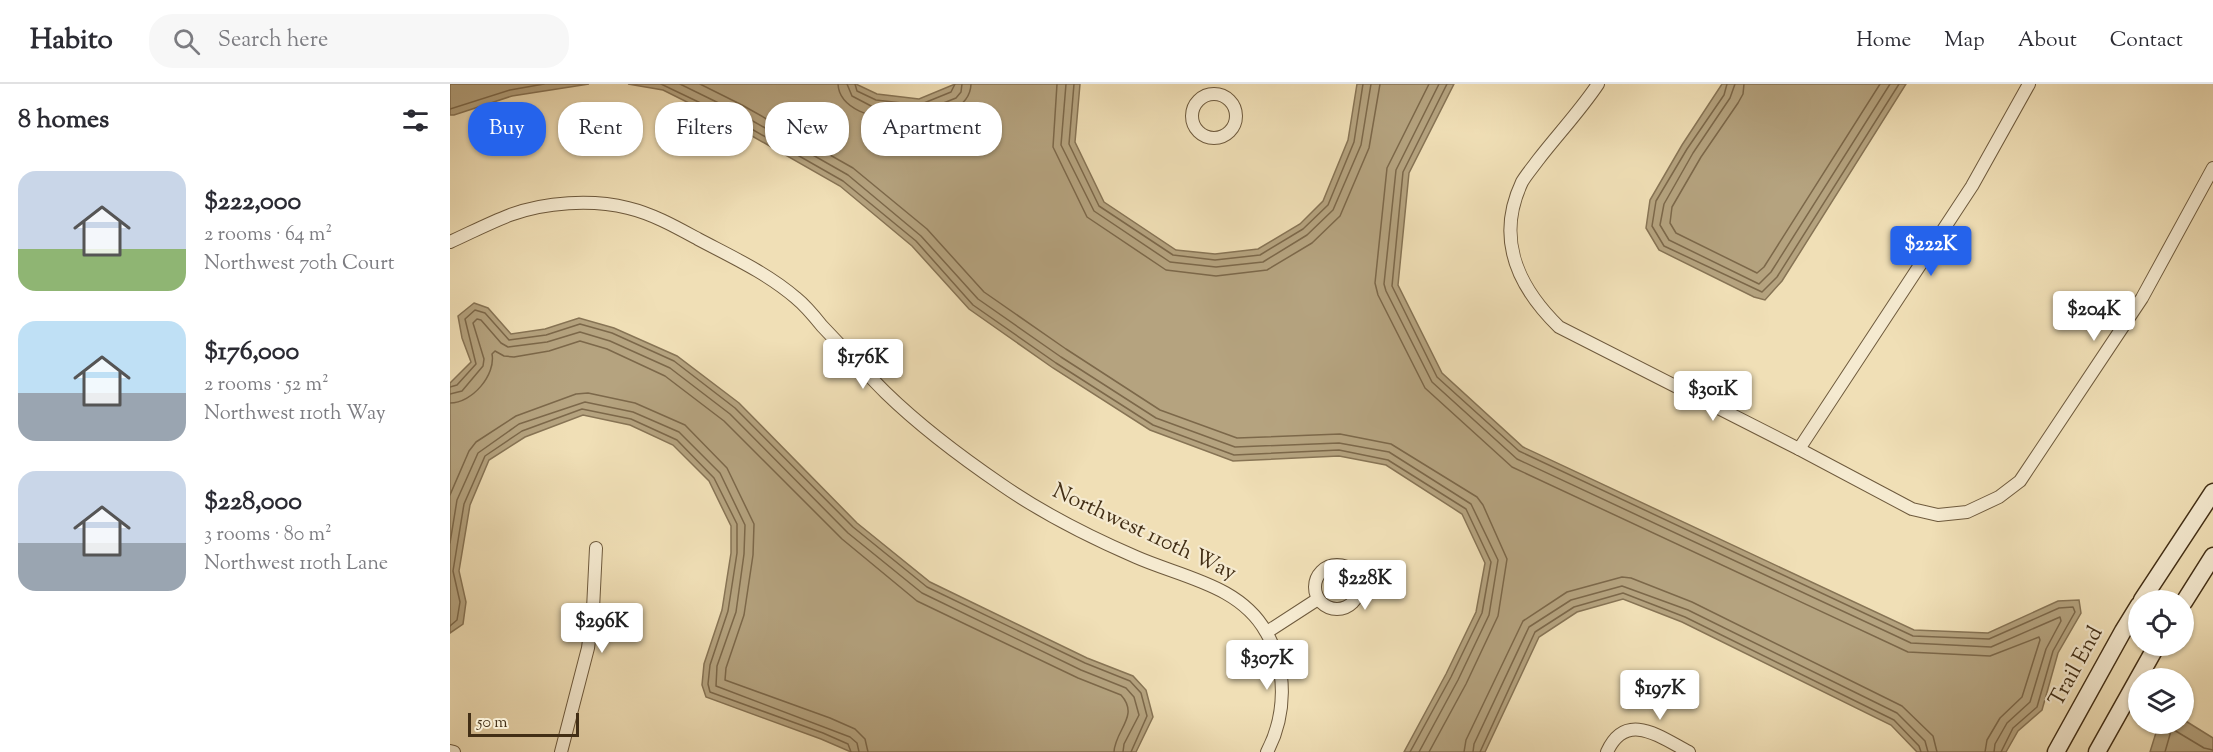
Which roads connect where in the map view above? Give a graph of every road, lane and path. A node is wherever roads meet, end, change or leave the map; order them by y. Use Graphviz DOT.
graph roads {
  1 [pos="1598,84"];
  2 [pos="2029,84"];
  3 [pos="2213,168"];
  4 [pos="450,242"];
  5 [pos="1799,449"];
  6 [pos="2213,492"];
  7 [pos="596,548"];
  8 [pos="2213,556"];
  9 [pos="2149,590"];
  10 [pos="2192,590"];
  11 [pos="1318,598"];
  12 [pos="2128,623"];
  13 [pos="1267,632"];
  14 [pos="2151,656"];
  15 [pos="561,752"];
  16 [pos="1267,752"];
  17 [pos="1607,752"];
  18 [pos="1689,752"];
  19 [pos="2056,752"];
  20 [pos="2097,752"];
  1 -- 5 [label="street"];
  2 -- 5 [label="street"];
  3 -- 5 [label="street"];
  4 -- 13 [label="street, Northwest 110th Way"];
  6 -- 9 [label="street"];
  7 -- 15 [label="street"];
  8 -- 10 [label="street"];
  11 -- 13 [label="street"];
  12 -- 19 [label="street, Trail End"];
  13 -- 16 [label="street"];
  14 -- 20 [label="street"];
  17 -- 18 [label="street"];
}
